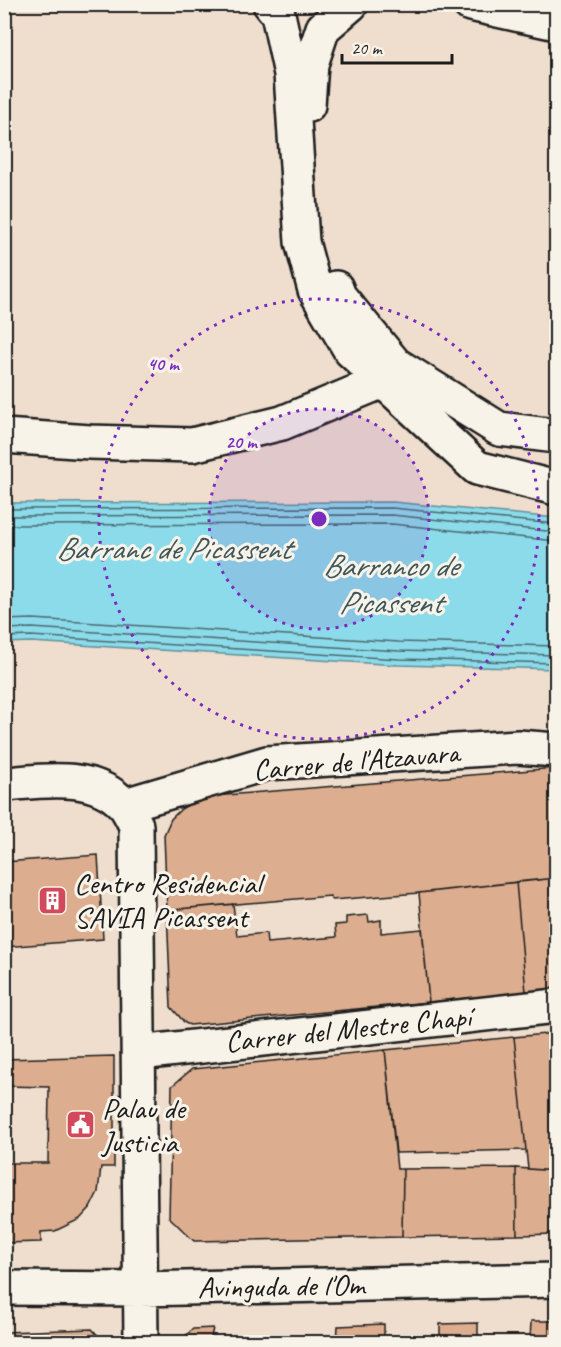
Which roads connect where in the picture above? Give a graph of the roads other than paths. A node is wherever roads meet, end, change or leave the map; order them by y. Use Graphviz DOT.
graph roads {
  1 [pos="270,4"];
  2 [pos="351,4"];
  3 [pos="470,4"];
  4 [pos="556,23"];
  5 [pos="383,381"];
  6 [pos="4,436"];
  7 [pos="556,436"];
  8 [pos="556,488"];
  9 [pos="556,750"];
  10 [pos="4,784"];
  11 [pos="124,805"];
  12 [pos="556,1006"];
  13 [pos="140,1053"];
  14 [pos="556,1280"];
  15 [pos="4,1288"];
  16 [pos="140,1289"];
  17 [pos="141,1342"];
  1 -- 5 [label="street"];
  2 -- 7 [label="street"];
  3 -- 4 [label="street"];
  5 -- 6 [label="street"];
  5 -- 8 [label="street"];
  9 -- 11 [label="street, Carrer de l'Atzavara"];
  10 -- 11 [label="street"];
  11 -- 13 [label="street"];
  12 -- 13 [label="street, Carrer del Mestre Chapí"];
  13 -- 16 [label="street"];
  14 -- 16 [label="street, Avinguda de l'Om"];
  15 -- 16 [label="street, Avinguda de l'Om"];
  16 -- 17 [label="street"];
}
